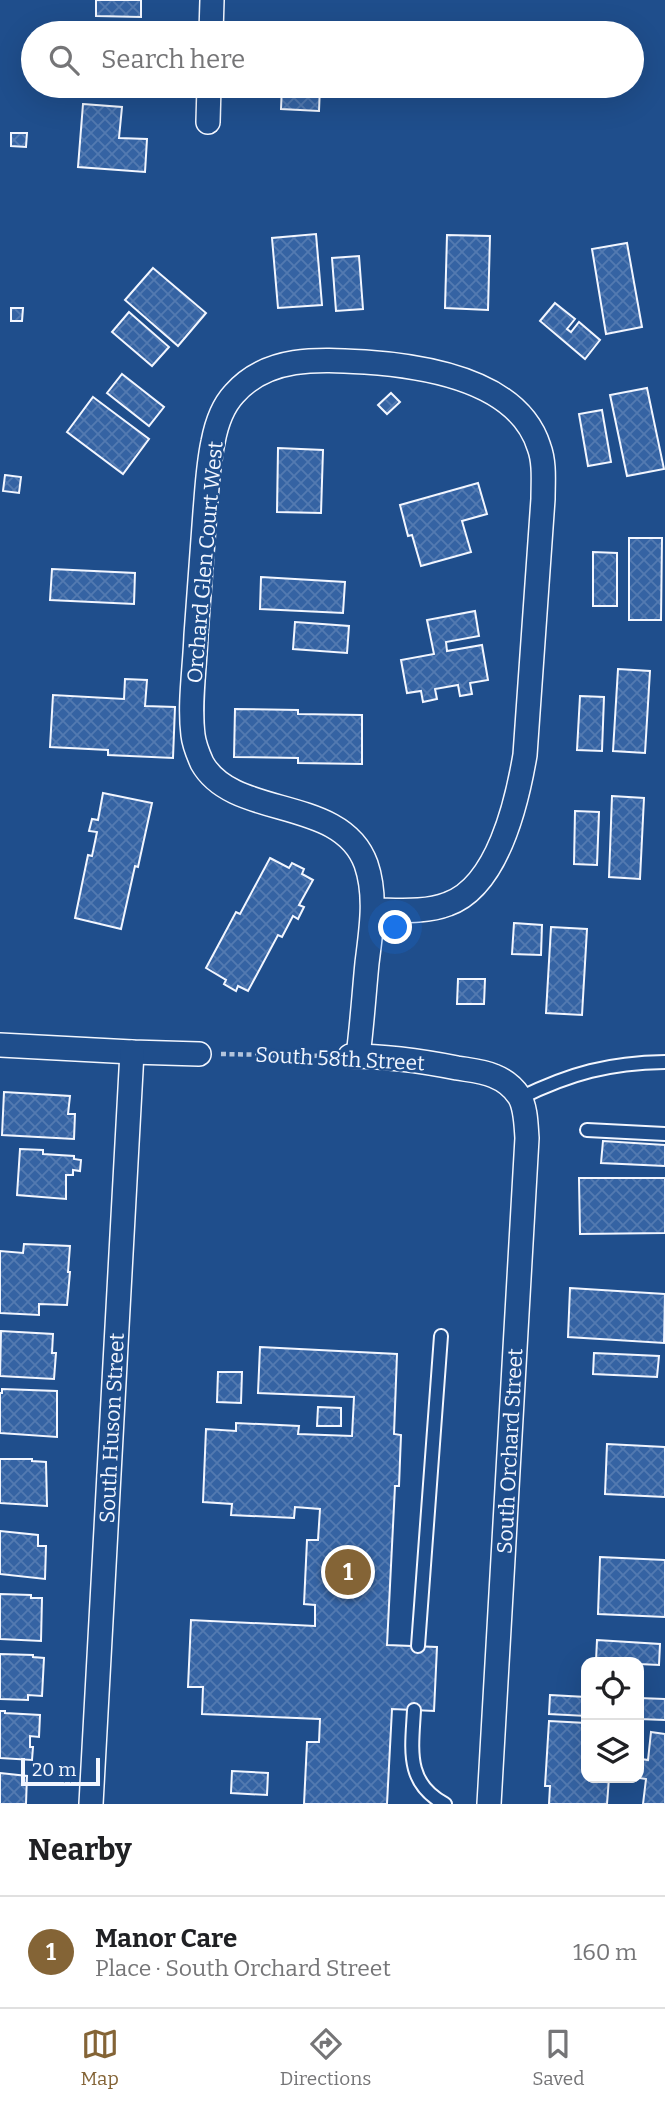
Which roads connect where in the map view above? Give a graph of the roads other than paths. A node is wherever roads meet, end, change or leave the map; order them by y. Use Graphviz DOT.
graph roads {
  1 [pos="212,0"];
  2 [pos="211,21"];
  3 [pos="209,98"];
  4 [pos="208,122"];
  5 [pos="373,910"];
  6 [pos="0,1045"];
  7 [pos="132,1052"];
  8 [pos="199,1054"];
  9 [pos="354,1056"];
  10 [pos="665,1062"];
  11 [pos="520,1098"];
  12 [pos="587,1130"];
  13 [pos="665,1134"];
  14 [pos="440,1336"];
  15 [pos="418,1646"];
  16 [pos="414,1710"];
  17 [pos="91,1804"];
  18 [pos="445,1804"];
  19 [pos="489,1804"];
  1 -- 2 [label="street"];
  3 -- 4 [label="street"];
  5 -- 5 [label="street, Orchard Glen Court West"];
  5 -- 9 [label="street, Orchard Glen Court West"];
  6 -- 7 [label="street"];
  7 -- 8 [label="street"];
  7 -- 17 [label="street, South Huson Street"];
  9 -- 11 [label="street, South 58th Street"];
  10 -- 11 [label="lane"];
  11 -- 19 [label="street, South Orchard Street"];
  12 -- 13 [label="lane"];
  14 -- 15 [label="lane"];
  16 -- 18 [label="lane"];
}
